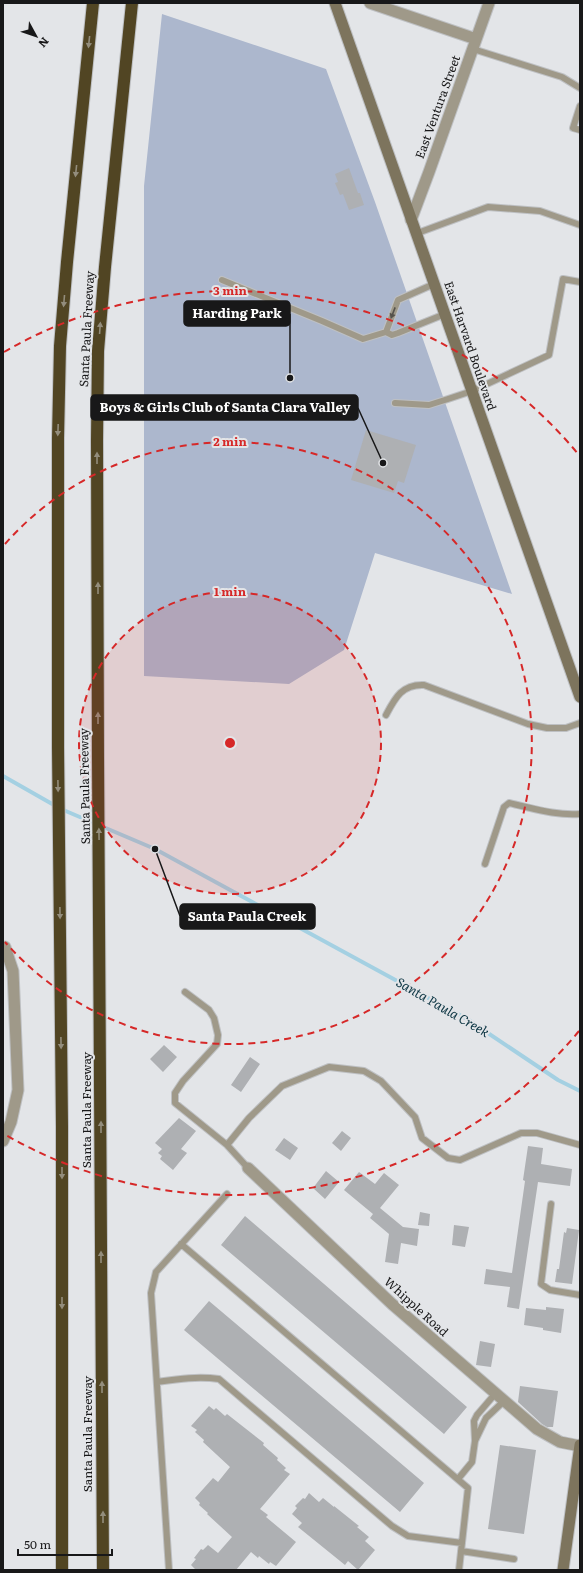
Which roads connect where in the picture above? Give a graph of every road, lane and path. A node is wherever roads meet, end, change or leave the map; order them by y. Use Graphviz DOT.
graph roads {
  1 [pos="93,3"];
  2 [pos="132,3"];
  3 [pos="335,3"];
  4 [pos="488,3"];
  5 [pos="377,4"];
  6 [pos="474,44"];
  7 [pos="580,88"];
  8 [pos="580,106"];
  9 [pos="580,130"];
  10 [pos="411,220"];
  11 [pos="580,225"];
  12 [pos="415,234"];
  13 [pos="222,280"];
  14 [pos="580,282"];
  15 [pos="434,284"];
  16 [pos="445,314"];
  17 [pos="386,332"];
  18 [pos="472,391"];
  19 [pos="395,403"];
  20 [pos="580,697"];
  21 [pos="386,715"];
  22 [pos="580,723"];
  23 [pos="580,814"];
  24 [pos="485,864"];
  25 [pos="4,946"];
  26 [pos="185,992"];
  27 [pos="3,1141"];
  28 [pos="227,1145"];
  29 [pos="580,1145"];
  30 [pos="248,1168"];
  31 [pos="226,1194"];
  32 [pos="551,1204"];
  33 [pos="181,1244"];
  34 [pos="580,1295"];
  35 [pos="158,1382"];
  36 [pos="500,1397"];
  37 [pos="475,1440"];
  38 [pos="580,1445"];
  39 [pos="458,1479"];
  40 [pos="462,1543"];
  41 [pos="461,1551"];
  42 [pos="514,1558"];
  43 [pos="62,1570"];
  44 [pos="103,1570"];
  45 [pos="169,1570"];
  46 [pos="458,1570"];
  47 [pos="563,1570"];
  1 -- 43 [label="highway, Santa Paula Freeway, one-way"];
  44 -- 2 [label="highway, Santa Paula Freeway, one-way"];
  3 -- 10 [label="main road, East Harvard Boulevard"];
  4 -- 6 [label="street, East Ventura Street"];
  5 -- 6 [label="street"];
  6 -- 7 [label="lane"];
  6 -- 10 [label="street, East Ventura Street"];
  8 -- 9 [label="lane"];
  10 -- 12 [label="main road, East Harvard Boulevard"];
  11 -- 12 [label="lane"];
  12 -- 15 [label="main road, East Harvard Boulevard"];
  13 -- 17 [label="lane"];
  14 -- 18 [label="lane"];
  15 -- 16 [label="main road, East Harvard Boulevard"];
  15 -- 17 [label="lane, one-way"];
  16 -- 17 [label="lane"];
  16 -- 18 [label="main road, East Harvard Boulevard"];
  18 -- 19 [label="lane"];
  18 -- 20 [label="main road, East Harvard Boulevard"];
  21 -- 22 [label="lane"];
  23 -- 24 [label="lane"];
  25 -- 27 [label="street"];
  26 -- 28 [label="lane"];
  28 -- 29 [label="lane"];
  28 -- 30 [label="lane"];
  30 -- 36 [label="street, Whipple Road"];
  31 -- 33 [label="lane"];
  32 -- 34 [label="lane"];
  33 -- 35 [label="lane"];
  33 -- 39 [label="lane"];
  35 -- 40 [label="lane"];
  35 -- 45 [label="lane"];
  36 -- 37 [label="lane"];
  36 -- 37 [label="lane"];
  36 -- 38 [label="street, Whipple Road"];
  37 -- 39 [label="lane"];
  38 -- 47 [label="main road"];
  39 -- 40 [label="lane"];
  40 -- 41 [label="lane"];
  41 -- 42 [label="lane"];
  41 -- 46 [label="lane"];
}
